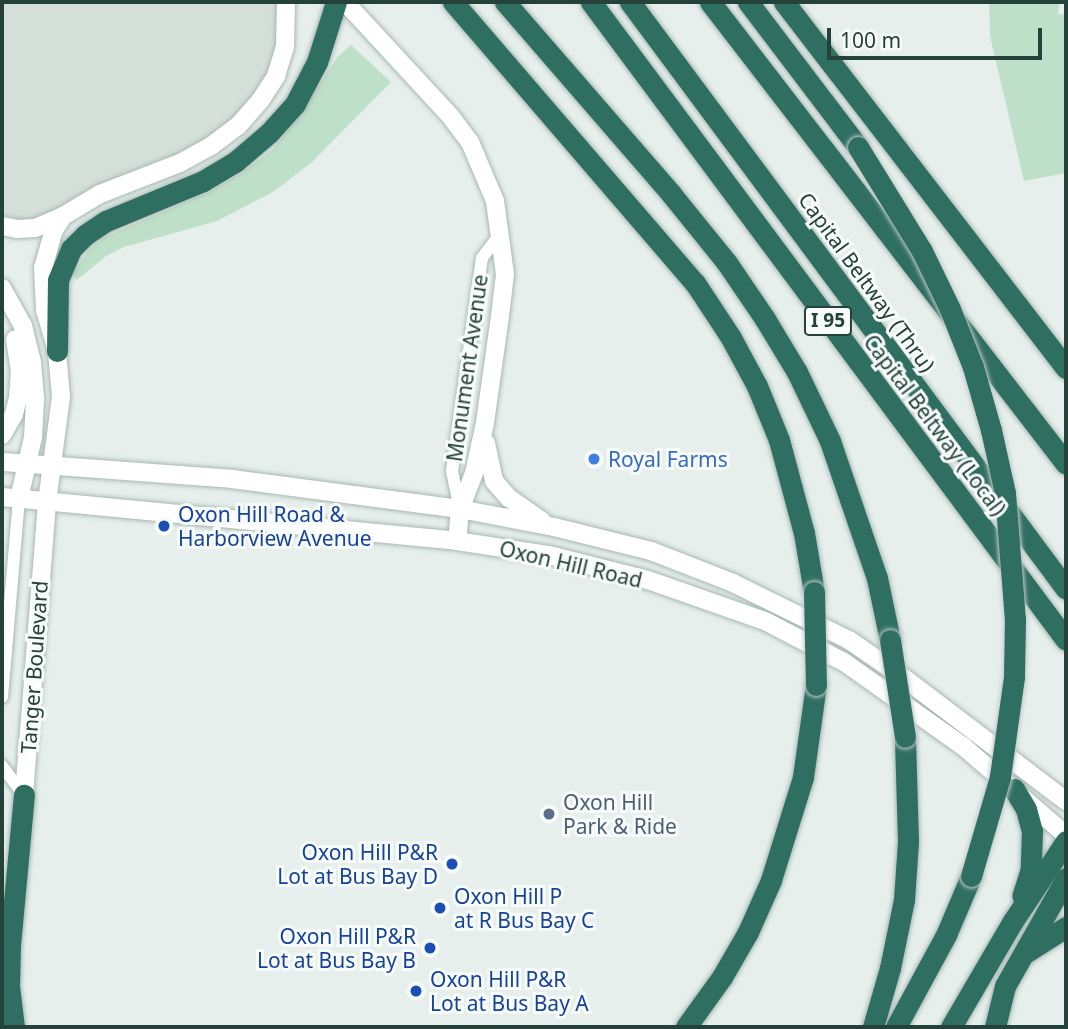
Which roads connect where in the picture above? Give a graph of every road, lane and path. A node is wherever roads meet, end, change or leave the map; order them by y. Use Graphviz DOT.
graph roads {
  1 [pos="286,2"];
  2 [pos="453,2"];
  3 [pos="505,2"];
  4 [pos="591,2"];
  5 [pos="630,2"];
  6 [pos="710,2"];
  7 [pos="748,2"];
  8 [pos="784,2"];
  9 [pos="345,5"];
  10 [pos="63,216"];
  11 [pos="2,226"];
  12 [pos="501,233"];
  13 [pos="3,290"];
  14 [pos="57,351"];
  15 [pos="1066,368"];
  16 [pos="485,423"];
  17 [pos="2,435"];
  18 [pos="2,462"];
  19 [pos="28,464"];
  20 [pos="1066,464"];
  21 [pos="52,466"];
  22 [pos="10,498"];
  23 [pos="47,502"];
  24 [pos="460,509"];
  25 [pos="555,527"];
  26 [pos="457,541"];
  27 [pos="1066,589"];
  28 [pos="1066,640"];
  29 [pos="2,697"];
  30 [pos="2,766"];
  31 [pos="1046,785"];
  32 [pos="1014,789"];
  33 [pos="1066,789"];
  34 [pos="24,795"];
  35 [pos="1066,801"];
  36 [pos="1066,835"];
  37 [pos="1066,841"];
  38 [pos="1066,878"];
  39 [pos="1013,921"];
  40 [pos="1066,927"];
  41 [pos="1013,968"];
  42 [pos="14,1027"];
  43 [pos="686,1027"];
  44 [pos="873,1027"];
  45 [pos="896,1027"];
  46 [pos="951,1027"];
  47 [pos="995,1027"];
  1 -- 10 [label="main road"];
  2 -- 43 [label="highway, bridge"];
  3 -- 44 [label="highway, bridge"];
  4 -- 28 [label="highway, Capital Beltway (Local) / I 95"];
  5 -- 27 [label="highway, Capital Beltway (Thru) / I 95"];
  6 -- 20 [label="highway, Capital Beltway (Thru)"];
  7 -- 45 [label="highway, bridge"];
  8 -- 15 [label="highway"];
  9 -- 12 [label="main road, Monument Avenue"];
  9 -- 14 [label="highway"];
  10 -- 11 [label="main road"];
  10 -- 14 [label="main road, Tanger Boulevard"];
  12 -- 16 [label="main road, Monument Avenue"];
  12 -- 24 [label="street, Monument Avenue"];
  13 -- 17 [label="main road"];
  13 -- 19 [label="main road"];
  14 -- 21 [label="main road, Tanger Boulevard"];
  16 -- 24 [label="main road, Monument Avenue"];
  16 -- 25 [label="main road"];
  18 -- 19 [label="main road, Oxon Hill Road"];
  19 -- 21 [label="main road, Oxon Hill Road"];
  19 -- 22 [label="main road"];
  21 -- 23 [label="main road, Tanger Boulevard"];
  21 -- 24 [label="main road, Oxon Hill Road"];
  22 -- 23 [label="main road, Oxon Hill Road"];
  22 -- 29 [label="street, Tanger Boulevard"];
  23 -- 26 [label="main road, Oxon Hill Road"];
  23 -- 34 [label="main road, Tanger Boulevard"];
  24 -- 25 [label="main road, Oxon Hill Road"];
  24 -- 26 [label="main road, Monument Avenue"];
  25 -- 31 [label="main road, Oxon Hill Road"];
  26 -- 32 [label="main road, Oxon Hill Road"];
  30 -- 34 [label="street, Tanger Boulevard"];
  31 -- 33 [label="main road"];
  31 -- 35 [label="main road, Oxon Hill Road"];
  32 -- 36 [label="main road, Oxon Hill Road"];
  32 -- 39 [label="highway"];
  34 -- 42 [label="highway"];
  37 -- 39 [label="highway"];
  38 -- 41 [label="highway"];
  39 -- 46 [label="highway"];
  40 -- 41 [label="highway"];
  41 -- 47 [label="highway"];
}
